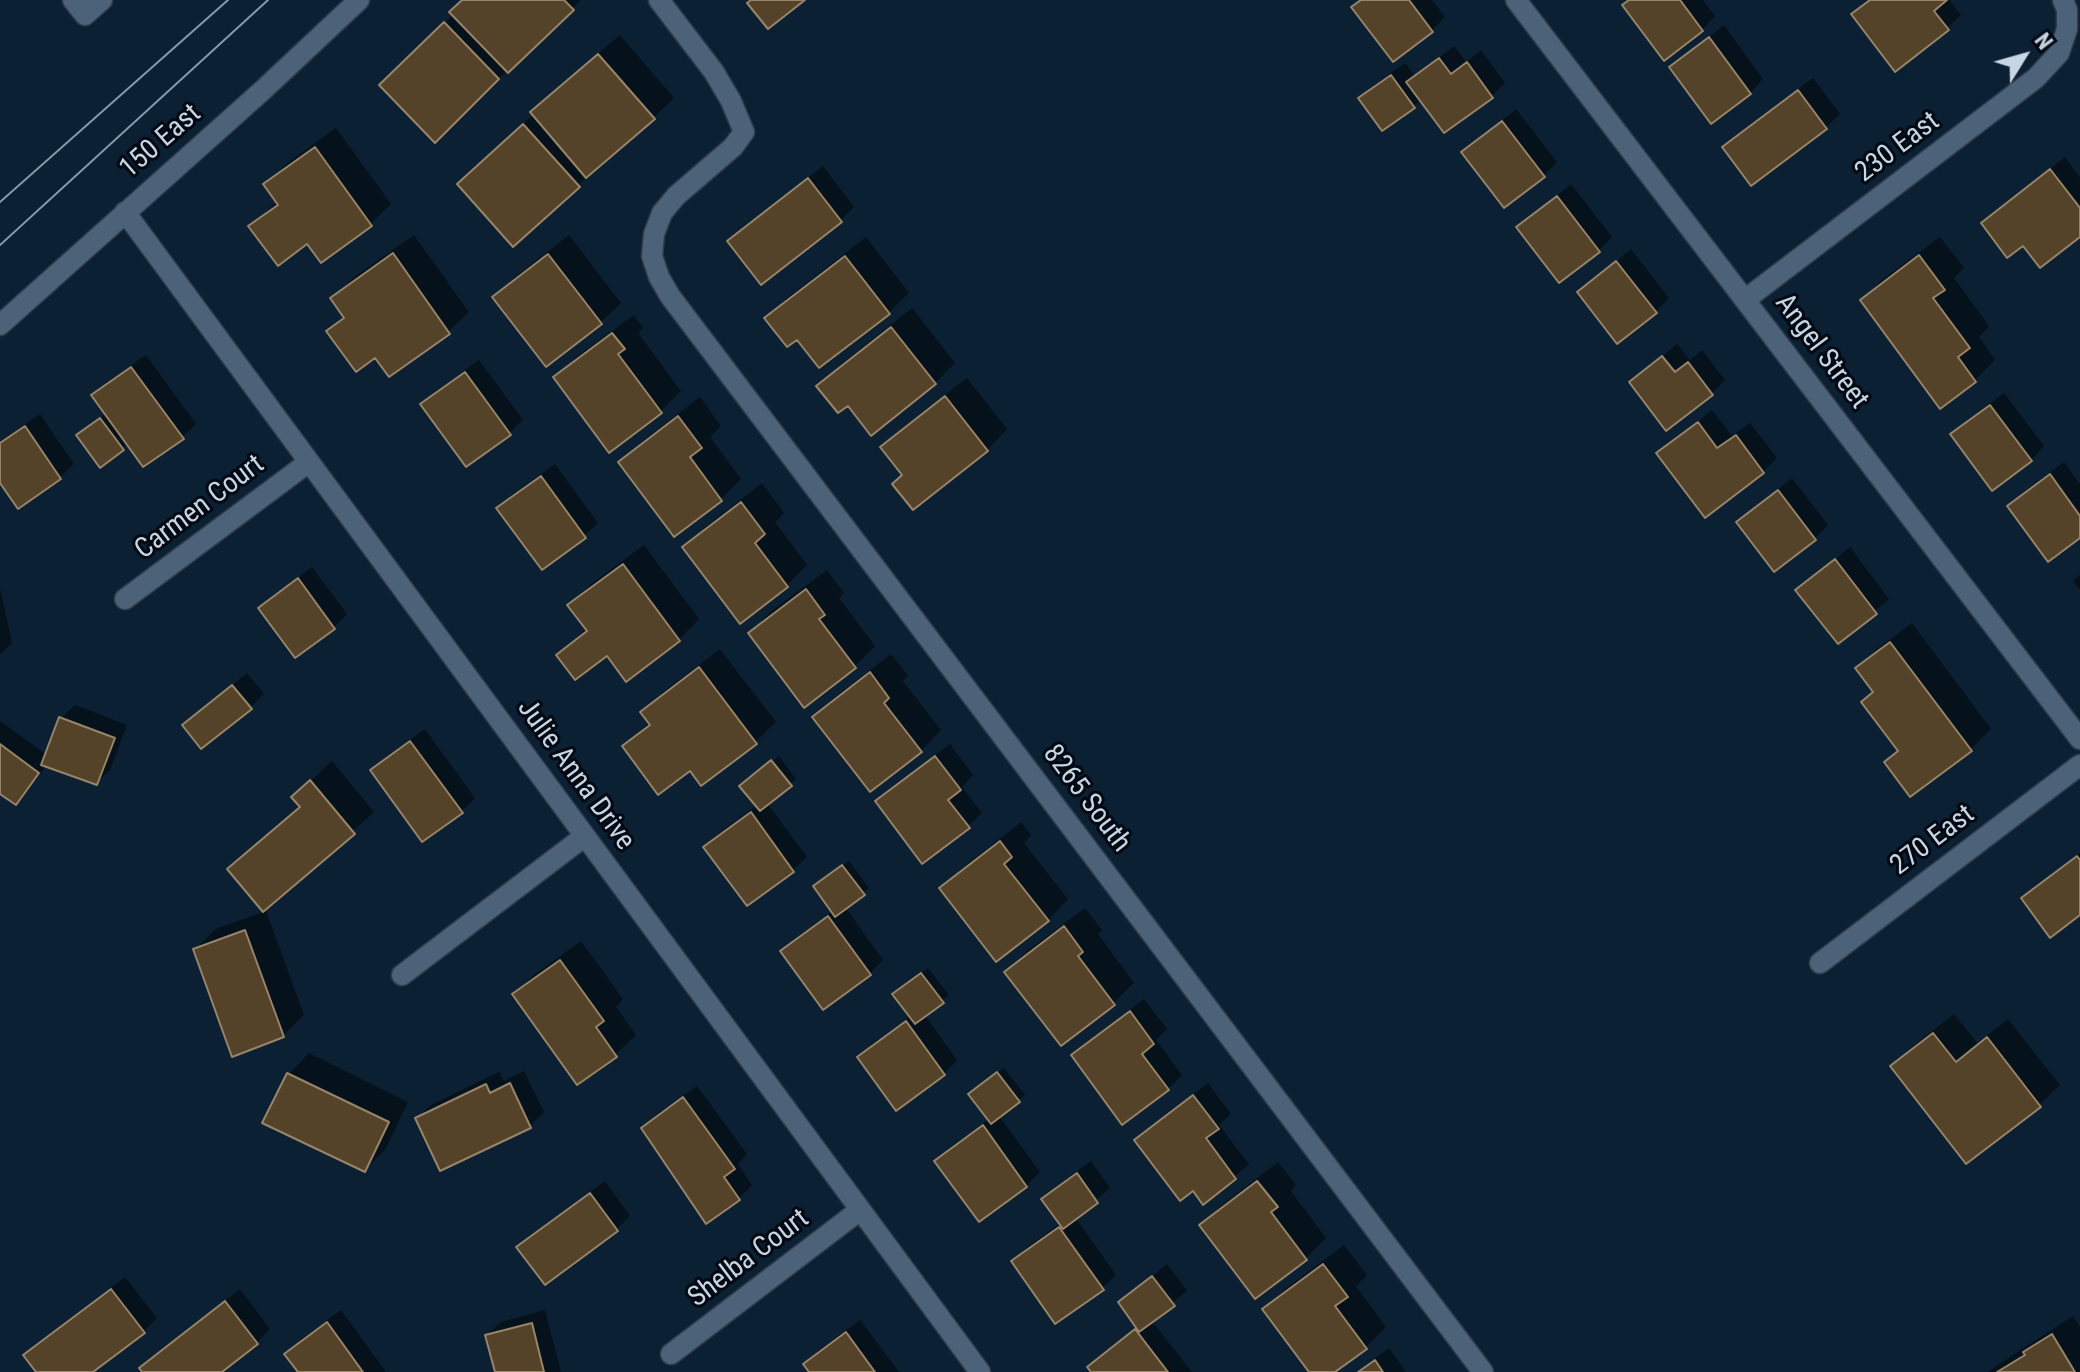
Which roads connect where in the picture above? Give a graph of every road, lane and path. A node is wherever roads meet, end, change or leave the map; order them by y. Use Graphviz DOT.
graph roads {
  1 [pos="102,0"];
  2 [pos="359,0"];
  3 [pos="659,0"];
  4 [pos="1516,0"];
  5 [pos="2063,0"];
  6 [pos="79,7"];
  7 [pos="125,212"];
  8 [pos="1746,299"];
  9 [pos="0,325"];
  10 [pos="309,462"];
  11 [pos="125,599"];
  12 [pos="2080,739"];
  13 [pos="2080,765"];
  14 [pos="585,836"];
  15 [pos="1820,963"];
  16 [pos="402,975"];
  17 [pos="860,1210"];
  18 [pos="671,1354"];
  19 [pos="980,1372"];
  20 [pos="1483,1372"];
  1 -- 6 [label="street"];
  2 -- 7 [label="street, 150 East"];
  3 -- 20 [label="street, 8265 South"];
  4 -- 8 [label="street, Angel Street"];
  5 -- 8 [label="street, 230 East"];
  7 -- 9 [label="street, 150 East"];
  7 -- 10 [label="street, Julie Anna Drive"];
  8 -- 12 [label="street, Angel Street"];
  10 -- 11 [label="street, Carmen Court"];
  10 -- 14 [label="street, Julie Anna Drive"];
  13 -- 15 [label="street, 270 East"];
  14 -- 16 [label="street"];
  14 -- 17 [label="street, Julie Anna Drive"];
  17 -- 18 [label="street, Shelba Court"];
  17 -- 19 [label="street, Julie Anna Drive"];
}
